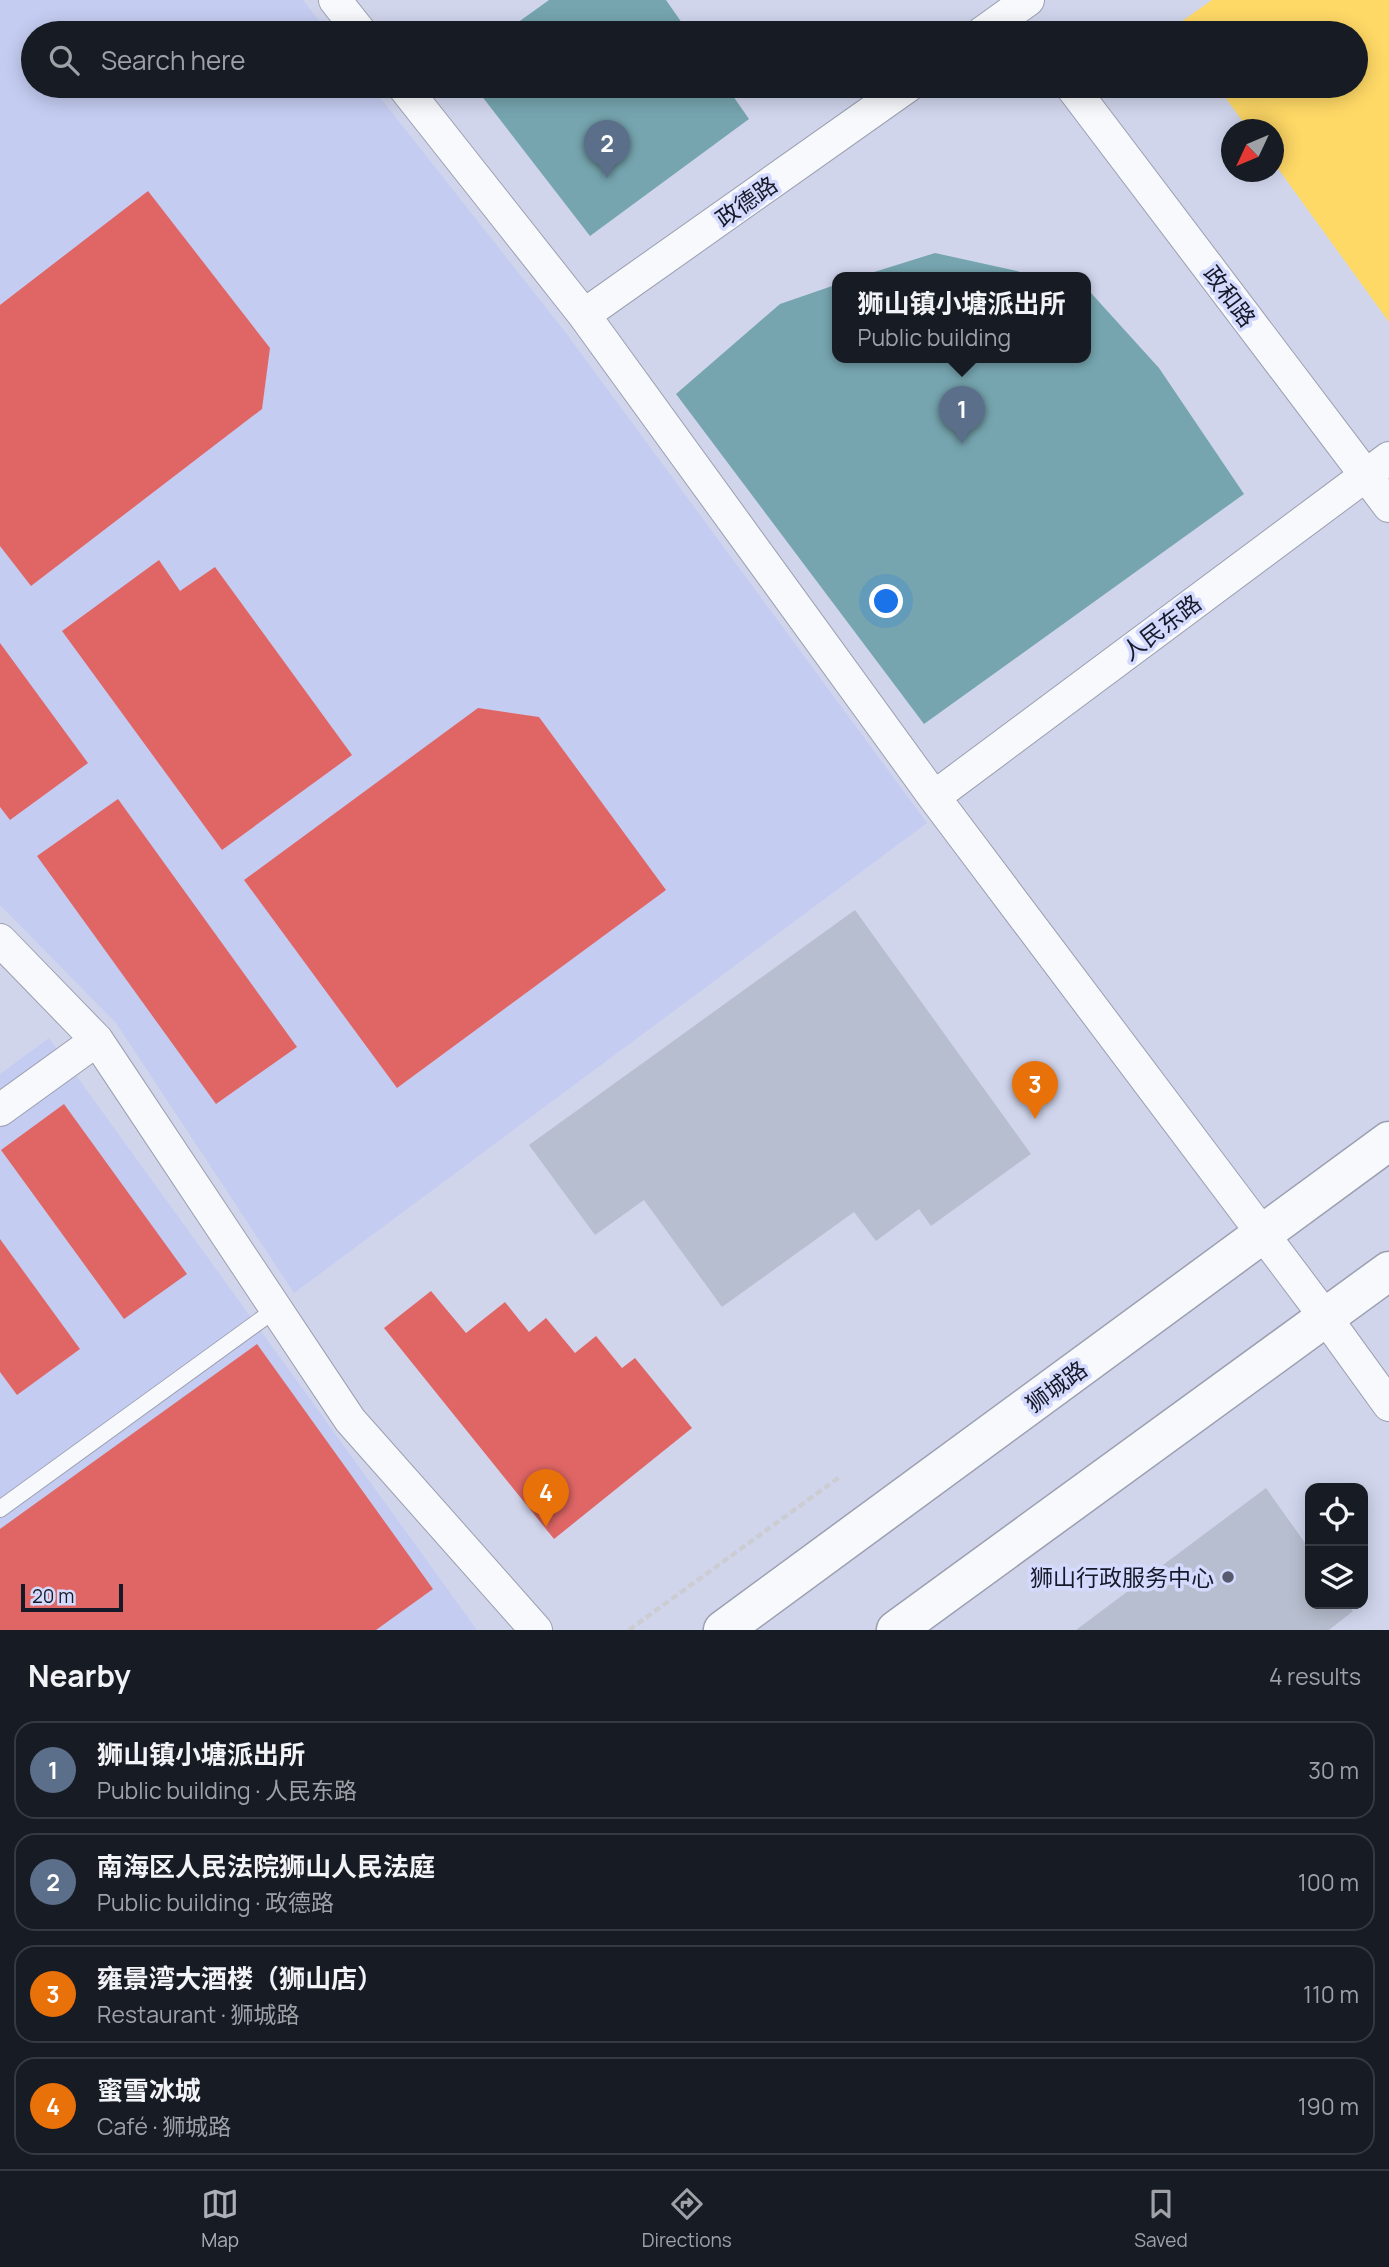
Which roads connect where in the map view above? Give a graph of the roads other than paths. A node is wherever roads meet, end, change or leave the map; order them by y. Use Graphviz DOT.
graph roads {
  1 [pos="335,0"];
  2 [pos="1020,11"];
  3 [pos="352,21"];
  4 [pos="1003,21"];
  5 [pos="412,98"];
  6 [pos="891,98"];
  7 [pos="1081,98"];
  8 [pos="584,315"];
  9 [pos="1377,467"];
  10 [pos="1389,506"];
  11 [pos="934,797"];
  12 [pos="0,940"];
  13 [pos="97,1040"];
  14 [pos="0,1110"];
  15 [pos="1389,1141"];
  16 [pos="1262,1235"];
  17 [pos="1389,1271"];
  18 [pos="276,1309"];
  19 [pos="1326,1318"];
  20 [pos="1389,1405"];
  21 [pos="0,1509"];
  22 [pos="536,1630"];
  23 [pos="723,1630"];
  24 [pos="896,1630"];
  1 -- 3 [label="street"];
  2 -- 4 [label="street"];
  5 -- 8 [label="street"];
  6 -- 8 [label="street, 政德路"];
  7 -- 9 [label="street, 政和路"];
  8 -- 11 [label="street"];
  9 -- 10 [label="street, 政和路"];
  9 -- 11 [label="street, 人民东路"];
  11 -- 16 [label="street"];
  12 -- 13 [label="street"];
  13 -- 14 [label="street"];
  13 -- 18 [label="street"];
  15 -- 16 [label="street, 狮城路"];
  16 -- 19 [label="street"];
  16 -- 23 [label="street, 狮城路"];
  17 -- 19 [label="street"];
  18 -- 21 [label="lane"];
  18 -- 22 [label="street"];
  19 -- 20 [label="street"];
  19 -- 24 [label="street"];
}
